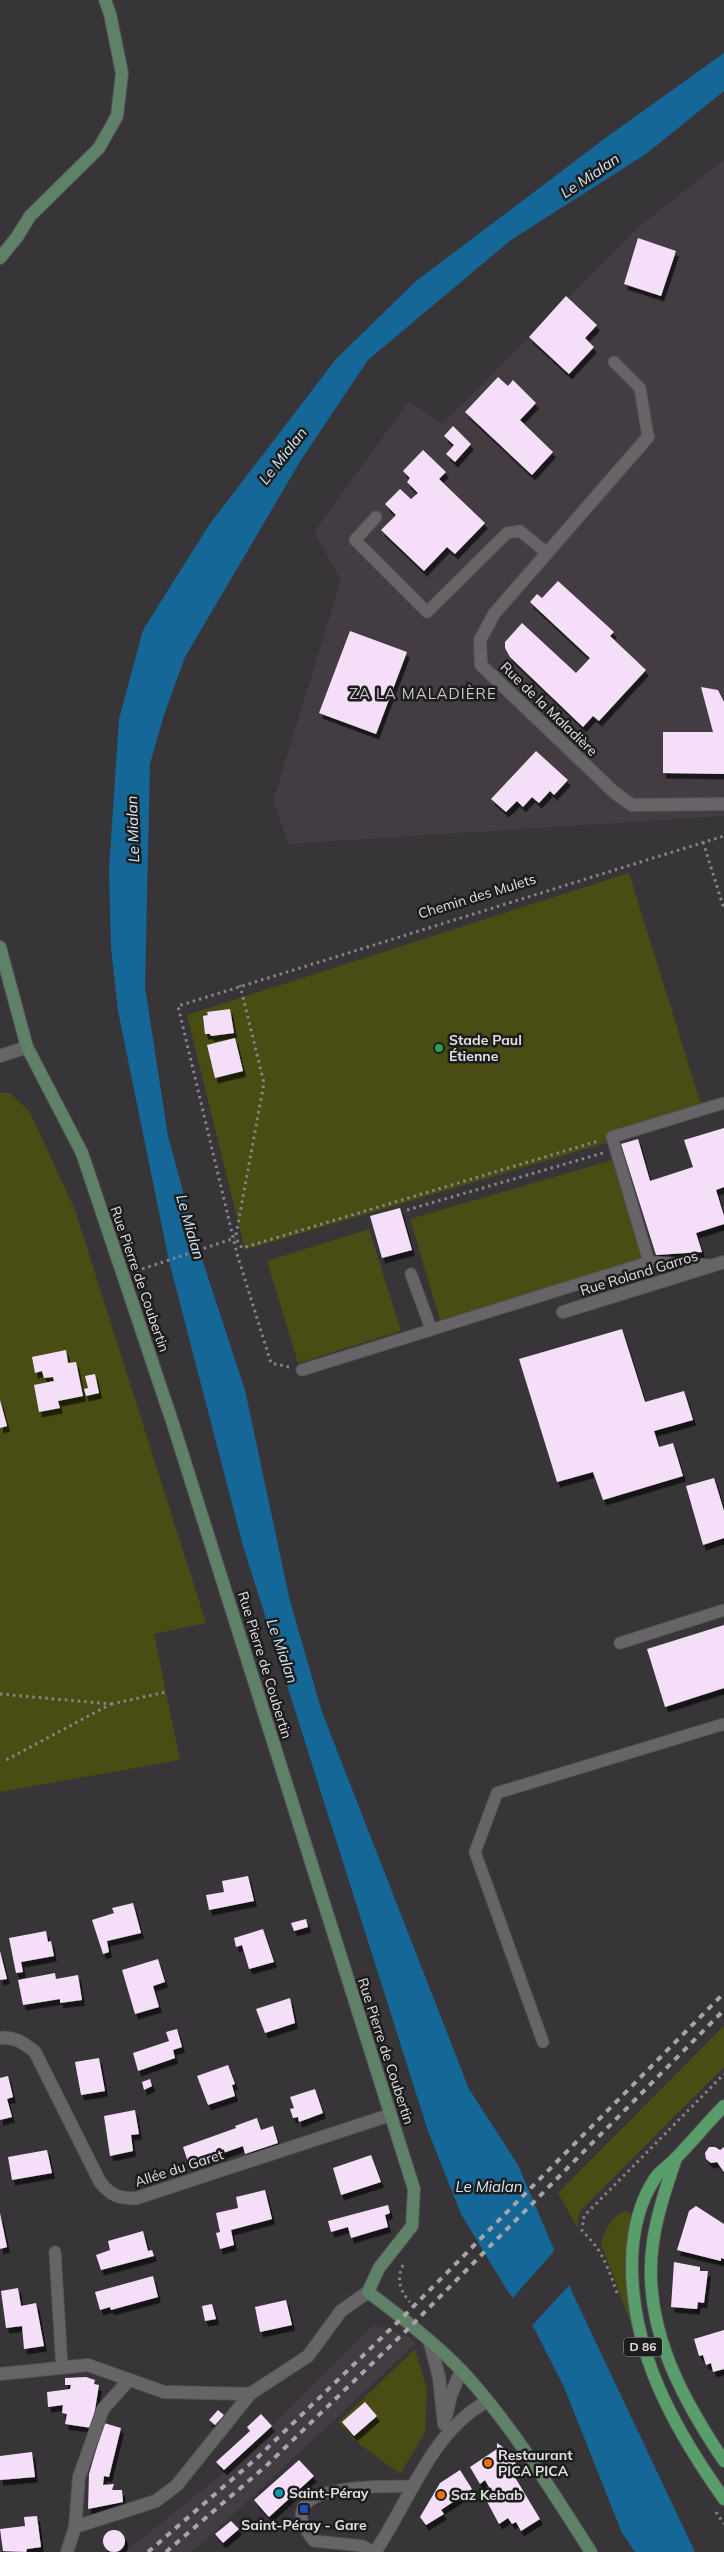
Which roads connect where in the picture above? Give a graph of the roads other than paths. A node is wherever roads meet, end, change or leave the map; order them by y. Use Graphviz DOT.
graph roads {
  1 [pos="105,0"];
  2 [pos="0,258"];
  3 [pos="614,362"];
  4 [pos="648,437"];
  5 [pos="376,517"];
  6 [pos="547,553"];
  7 [pos="724,804"];
  8 [pos="0,947"];
  9 [pos="27,1047"];
  10 [pos="0,1056"];
  11 [pos="724,1103"];
  12 [pos="649,1262"];
  13 [pos="719,1264"];
  14 [pos="411,1274"];
  15 [pos="563,1312"];
  16 [pos="430,1329"];
  17 [pos="302,1370"];
  18 [pos="724,1610"];
  19 [pos="620,1643"];
  20 [pos="724,1724"];
  21 [pos="0,2038"];
  22 [pos="543,2042"];
  23 [pos="724,2106"];
  24 [pos="390,2115"];
  25 [pos="675,2159"];
  26 [pos="55,2252"];
  27 [pos="368,2292"];
  28 [pos="430,2343"];
  29 [pos="62,2368"];
  30 [pos="461,2371"];
  31 [pos="0,2374"];
  32 [pos="129,2380"];
  33 [pos="250,2394"];
  34 [pos="486,2402"];
  35 [pos="444,2424"];
  36 [pos="438,2445"];
  37 [pos="724,2461"];
  38 [pos="414,2486"];
  39 [pos="724,2499"];
  40 [pos="75,2527"];
  41 [pos="67,2552"];
  42 [pos="374,2552"];
  43 [pos="590,2552"];
  1 -- 2 [label="street"];
  3 -- 4 [label="lane"];
  4 -- 6 [label="street, Rue de la Maladière"];
  5 -- 6 [label="lane"];
  6 -- 7 [label="street, Rue de la Maladière"];
  8 -- 9 [label="street, Rue Pierre de Coubertin"];
  9 -- 10 [label="street"];
  9 -- 24 [label="street, Rue Pierre de Coubertin"];
  11 -- 12 [label="lane"];
  12 -- 13 [label="lane"];
  12 -- 16 [label="lane"];
  13 -- 15 [label="street, Rue Roland Garros"];
  14 -- 16 [label="lane"];
  16 -- 17 [label="lane"];
  18 -- 19 [label="lane"];
  20 -- 22 [label="lane"];
  21 -- 24 [label="street, Allée du Garet"];
  23 -- 25 [label="main road, D 86"];
  24 -- 27 [label="street, Rue Pierre de Coubertin"];
  25 -- 37 [label="main road, D 86"];
  25 -- 39 [label="main road, D 86"];
  26 -- 29 [label="lane"];
  27 -- 28 [label="street"];
  27 -- 33 [label="street"];
  28 -- 30 [label="street"];
  28 -- 35 [label="street"];
  29 -- 31 [label="street"];
  29 -- 32 [label="street"];
  30 -- 34 [label="street"];
  30 -- 35 [label="street"];
  32 -- 33 [label="street"];
  32 -- 40 [label="street"];
  33 -- 40 [label="street"];
  34 -- 36 [label="street"];
  34 -- 43 [label="street"];
  35 -- 36 [label="street"];
  36 -- 38 [label="street"];
  38 -- 42 [label="street"];
  38 -- 42 [label="lane"];
  40 -- 41 [label="street"];
}
